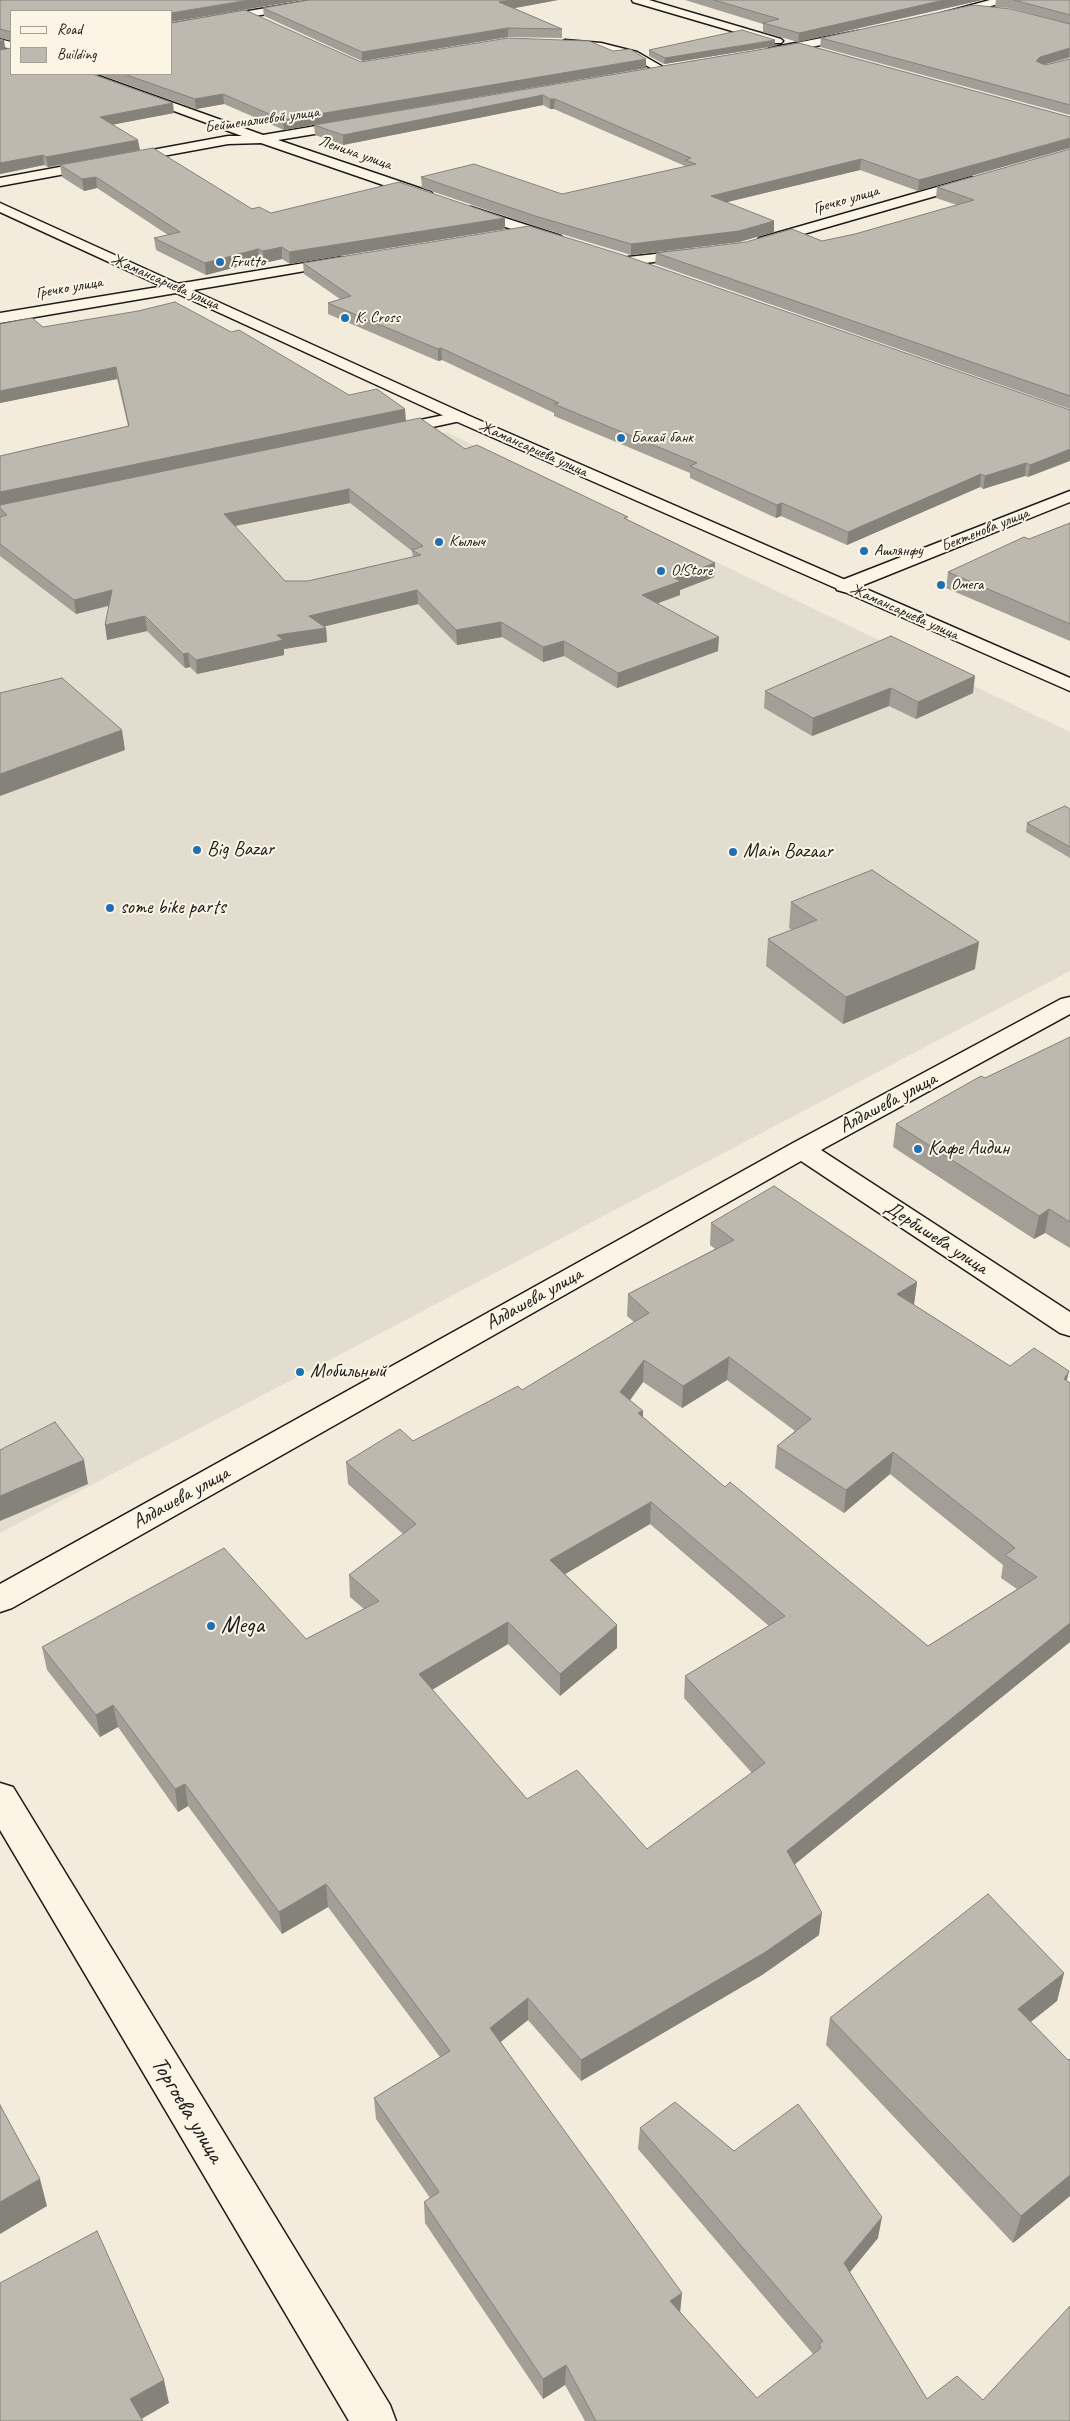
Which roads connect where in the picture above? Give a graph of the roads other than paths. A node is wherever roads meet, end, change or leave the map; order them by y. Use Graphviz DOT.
graph roads {
  1 [pos="333,0"];
  2 [pos="637,0"];
  3 [pos="1002,0"];
  4 [pos="944,2"];
  5 [pos="970,10"];
  6 [pos="1002,13"];
  7 [pos="247,14"];
  8 [pos="932,18"];
  9 [pos="269,24"];
  10 [pos="172,27"];
  11 [pos="874,30"];
  12 [pos="557,42"];
  13 [pos="798,47"];
  14 [pos="760,53"];
  15 [pos="826,55"];
  16 [pos="645,74"];
  17 [pos="86,75"];
  18 [pos="360,123"];
  19 [pos="262,139"];
  20 [pos="985,178"];
  21 [pos="0,182"];
  22 [pos="437,199"];
  23 [pos="456,206"];
  24 [pos="0,207"];
  25 [pos="529,231"];
  26 [pos="500,236"];
  27 [pos="565,242"];
  28 [pos="750,245"];
  29 [pos="703,252"];
  30 [pos="610,256"];
  31 [pos="353,259"];
  32 [pos="628,261"];
  33 [pos="663,274"];
  34 [pos="177,287"];
  35 [pos="0,318"];
  36 [pos="459,417"];
  37 [pos="372,435"];
  38 [pos="1070,496"];
  39 [pos="844,586"];
  40 [pos="1070,685"];
  41 [pos="1070,1004"];
  42 [pos="802,1149"];
  43 [pos="1070,1326"];
  44 [pos="0,1599"];
  45 [pos="0,1798"];
  46 [pos="374,2421"];
  1 -- 7 [label="street"];
  2 -- 13 [label="street"];
  3 -- 5 [label="street"];
  4 -- 5 [label="street"];
  5 -- 6 [label="street"];
  5 -- 8 [label="street"];
  7 -- 9 [label="street"];
  7 -- 10 [label="street"];
  11 -- 13 [label="street"];
  12 -- 16 [label="street"];
  13 -- 14 [label="street"];
  13 -- 15 [label="street"];
  17 -- 19 [label="street, Ленина улица"];
  18 -- 19 [label="street, Бейшеналиевой улица"];
  19 -- 21 [label="street, Бейшеналиевой улица"];
  19 -- 22 [label="street, Ленина улица"];
  20 -- 28 [label="street, Гречко улица"];
  23 -- 25 [label="street"];
  24 -- 34 [label="street, Жамансариева улица"];
  25 -- 26 [label="street"];
  25 -- 27 [label="street"];
  29 -- 32 [label="street"];
  30 -- 32 [label="street"];
  31 -- 34 [label="street, Гречко улица"];
  32 -- 33 [label="street"];
  34 -- 35 [label="street, Гречко улица"];
  34 -- 36 [label="street, Жамансариева улица"];
  36 -- 37 [label="street"];
  36 -- 39 [label="street, Жамансариева улица"];
  38 -- 39 [label="street, Бектенова улица"];
  39 -- 40 [label="street, Жамансариева улица"];
  41 -- 42 [label="street, Алдашева улица"];
  42 -- 43 [label="street, Дербишева улица"];
  42 -- 44 [label="street, Алдашева улица"];
  45 -- 46 [label="street, Торгоева улица"];
}
